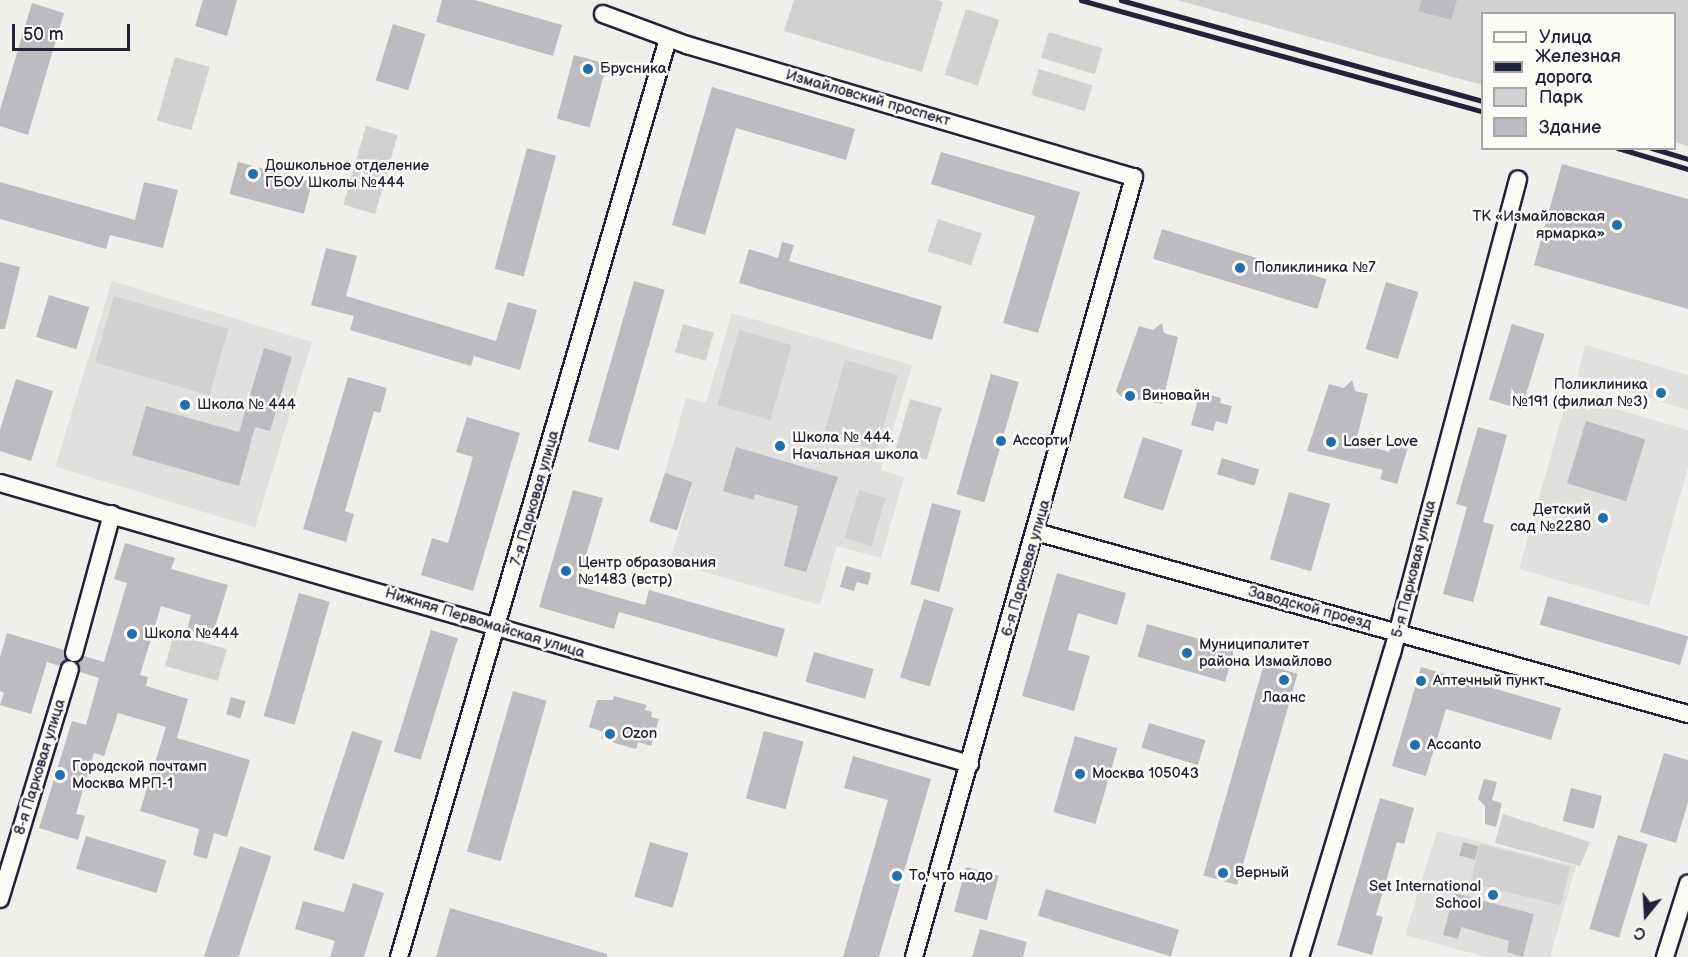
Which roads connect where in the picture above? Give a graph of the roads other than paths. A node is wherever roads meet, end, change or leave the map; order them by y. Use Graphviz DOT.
graph roads {
  1 [pos="603,14"];
  2 [pos="668,39"];
  3 [pos="1134,177"];
  4 [pos="1518,179"];
  5 [pos="0,483"];
  6 [pos="112,514"];
  7 [pos="1036,532"];
  8 [pos="497,627"];
  9 [pos="1398,632"];
  10 [pos="1688,714"];
  11 [pos="970,764"];
  12 [pos="1688,884"];
  13 [pos="0,899"];
  14 [pos="399,957"];
  15 [pos="914,957"];
  16 [pos="1300,957"];
  17 [pos="1665,957"];
  1 -- 2 [label="street, Измайловский проспект"];
  2 -- 3 [label="street, Измайловский проспект"];
  2 -- 8 [label="street, 7-я Парковая улица"];
  3 -- 7 [label="street, 6-я Парковая улица"];
  4 -- 9 [label="street, 5-я Парковая улица"];
  5 -- 6 [label="street, Нижняя Первомайская улица"];
  6 -- 8 [label="street, Нижняя Первомайская улица"];
  6 -- 13 [label="street, 8-я Парковая улица"];
  7 -- 9 [label="street, Заводской проезд"];
  7 -- 11 [label="street, 6-я Парковая улица"];
  8 -- 11 [label="street, Нижняя Первомайская улица"];
  8 -- 14 [label="street, 7-я Парковая улица"];
  9 -- 10 [label="street, Заводской проезд"];
  9 -- 16 [label="street, 5-я Парковая улица"];
  11 -- 15 [label="street, 6-я Парковая улица"];
  12 -- 17 [label="street"];
}
